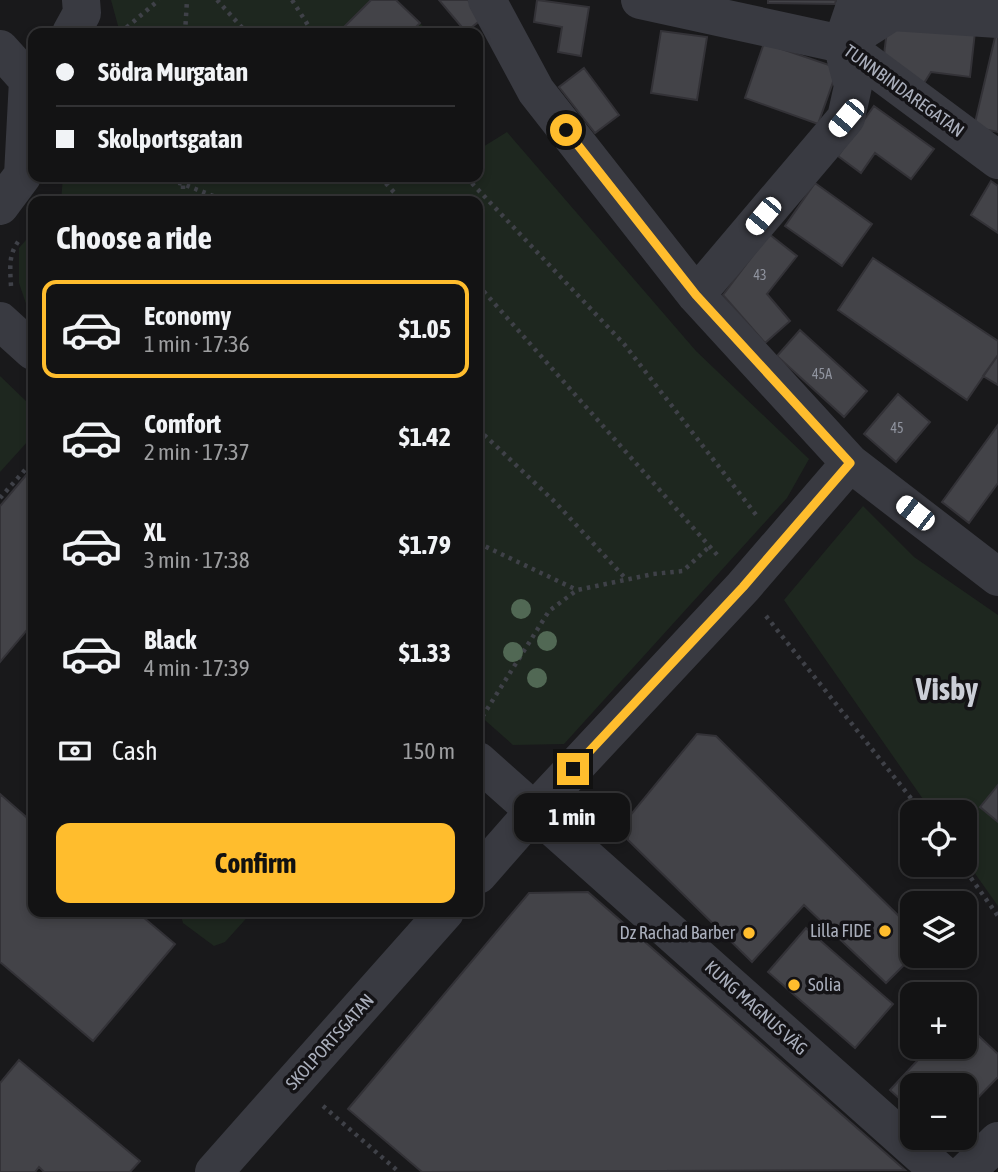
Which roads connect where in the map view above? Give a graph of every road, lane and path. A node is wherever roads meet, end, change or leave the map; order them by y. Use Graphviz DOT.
graph roads {
  1 [pos="80,0"];
  2 [pos="159,0"];
  3 [pos="187,0"];
  4 [pos="217,0"];
  5 [pos="292,0"];
  6 [pos="487,0"];
  7 [pos="640,0"];
  8 [pos="857,0"];
  9 [pos="998,19"];
  10 [pos="74,28"];
  11 [pos="126,28"];
  12 [pos="186,28"];
  13 [pos="242,28"];
  14 [pos="310,28"];
  15 [pos="842,44"];
  16 [pos="0,49"];
  17 [pos="28,74"];
  18 [pos="28,114"];
  19 [pos="998,160"];
  20 [pos="176,182"];
  21 [pos="385,182"];
  22 [pos="471,182"];
  23 [pos="183,184"];
  24 [pos="184,196"];
  25 [pos="213,196"];
  26 [pos="397,196"];
  27 [pos="13,219"];
  28 [pos="483,291"];
  29 [pos="696,295"];
  30 [pos="8,309"];
  31 [pos="28,343"];
  32 [pos="483,434"];
  33 [pos="850,463"];
  34 [pos="28,467"];
  35 [pos="0,498"];
  36 [pos="483,545"];
  37 [pos="779,545"];
  38 [pos="710,546"];
  39 [pos="998,577"];
  40 [pos="627,580"];
  41 [pos="743,587"];
  42 [pos="578,590"];
  43 [pos="483,716"];
  44 [pos="483,726"];
  45 [pos="484,766"];
  46 [pos="912,800"];
  47 [pos="535,810"];
  48 [pos="483,869"];
  49 [pos="970,877"];
  50 [pos="998,916"];
  51 [pos="441,917"];
  52 [pos="336,1118"];
  53 [pos="998,1140"];
  54 [pos="214,1172"];
  55 [pos="399,1172"];
  56 [pos="940,1172"];
  57 [pos="966,1172"];
  1 -- 10 [label="street"];
  2 -- 11 [label="path"];
  3 -- 12 [label="path"];
  4 -- 13 [label="path"];
  5 -- 14 [label="path"];
  6 -- 29 [label="street"];
  7 -- 15 [label="street, TUNNBINDAREGATAN"];
  8 -- 15 [label="street"];
  9 -- 15 [label="street"];
  15 -- 19 [label="street, TUNNBINDAREGATAN"];
  15 -- 29 [label="street"];
  16 -- 17 [label="street"];
  18 -- 27 [label="street"];
  20 -- 23 [label="path"];
  21 -- 26 [label="path"];
  22 -- 37 [label="path"];
  23 -- 24 [label="path"];
  23 -- 25 [label="path"];
  27 -- 30 [label="path"];
  28 -- 38 [label="path"];
  29 -- 33 [label="street"];
  30 -- 31 [label="street"];
  32 -- 40 [label="path"];
  33 -- 37 [label="street"];
  33 -- 39 [label="street"];
  34 -- 35 [label="path"];
  36 -- 42 [label="path"];
  37 -- 41 [label="street"];
  38 -- 40 [label="path"];
  38 -- 41 [label="path"];
  40 -- 42 [label="path"];
  41 -- 46 [label="path"];
  41 -- 47 [label="street"];
  42 -- 43 [label="path"];
  44 -- 45 [label="path"];
  45 -- 47 [label="street, KUNG MAGNUS VÄG"];
  47 -- 48 [label="street"];
  47 -- 56 [label="street, KUNG MAGNUS VÄG"];
  49 -- 50 [label="path"];
  51 -- 54 [label="street, SKOLPORTSGATAN"];
  52 -- 55 [label="path"];
  53 -- 57 [label="street"];
}
